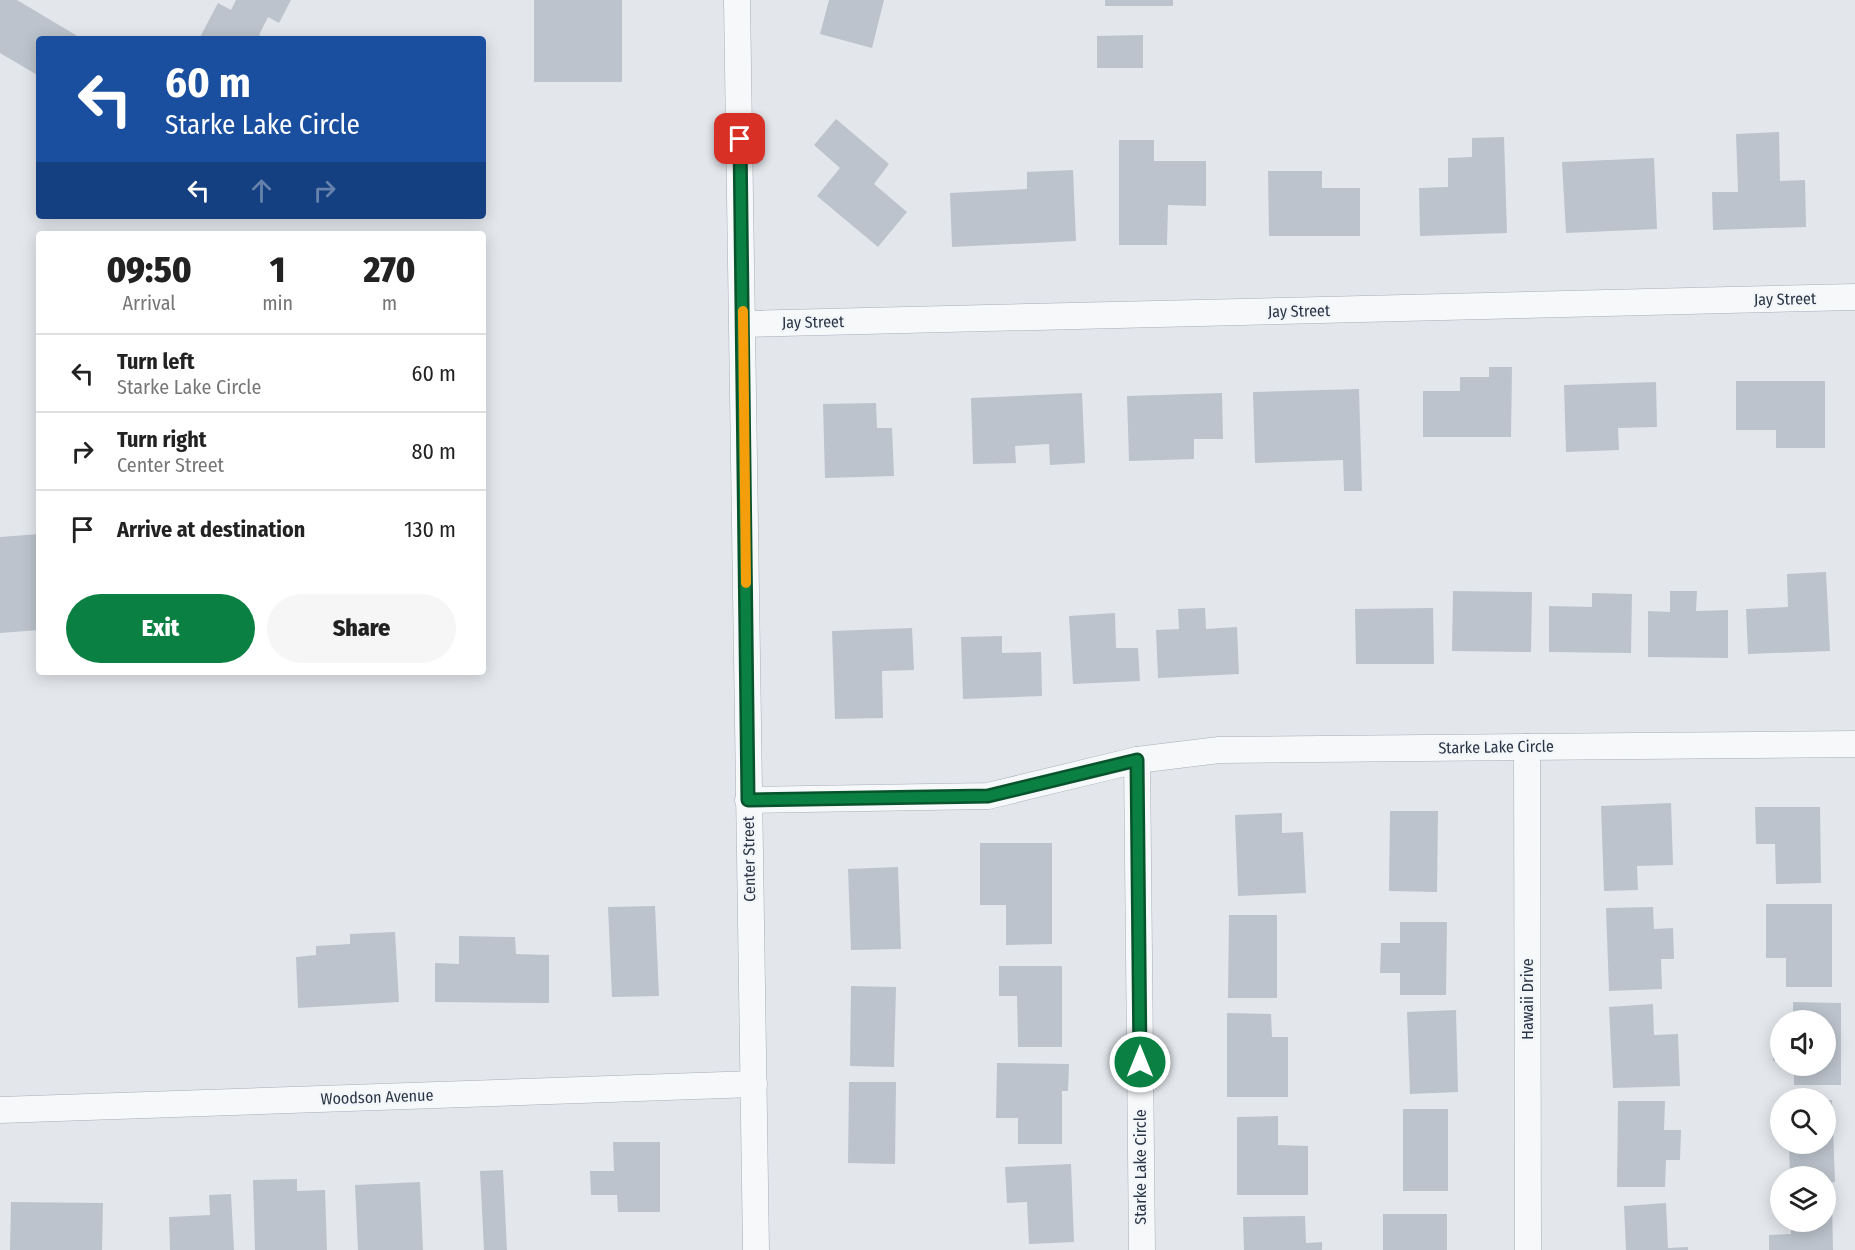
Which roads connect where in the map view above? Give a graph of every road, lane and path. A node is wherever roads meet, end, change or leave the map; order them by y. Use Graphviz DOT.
graph roads {
  1 [pos="737,0"];
  2 [pos="1855,297"];
  3 [pos="743,324"];
  4 [pos="1855,744"];
  5 [pos="1527,747"];
  6 [pos="1137,760"];
  7 [pos="748,800"];
  8 [pos="754,1084"];
  9 [pos="0,1110"];
  10 [pos="756,1250"];
  11 [pos="1142,1250"];
  12 [pos="1528,1250"];
  1 -- 3 [label="street, Center Street"];
  2 -- 3 [label="street, Jay Street"];
  3 -- 7 [label="street, Center Street"];
  4 -- 5 [label="street, Starke Lake Circle"];
  5 -- 6 [label="street, Starke Lake Circle"];
  5 -- 12 [label="street, Hawaii Drive"];
  6 -- 7 [label="street, Starke Lake Circle"];
  6 -- 11 [label="street, Starke Lake Circle"];
  7 -- 8 [label="street, Center Street"];
  8 -- 9 [label="street, Woodson Avenue"];
  8 -- 10 [label="street, Center Street"];
}
